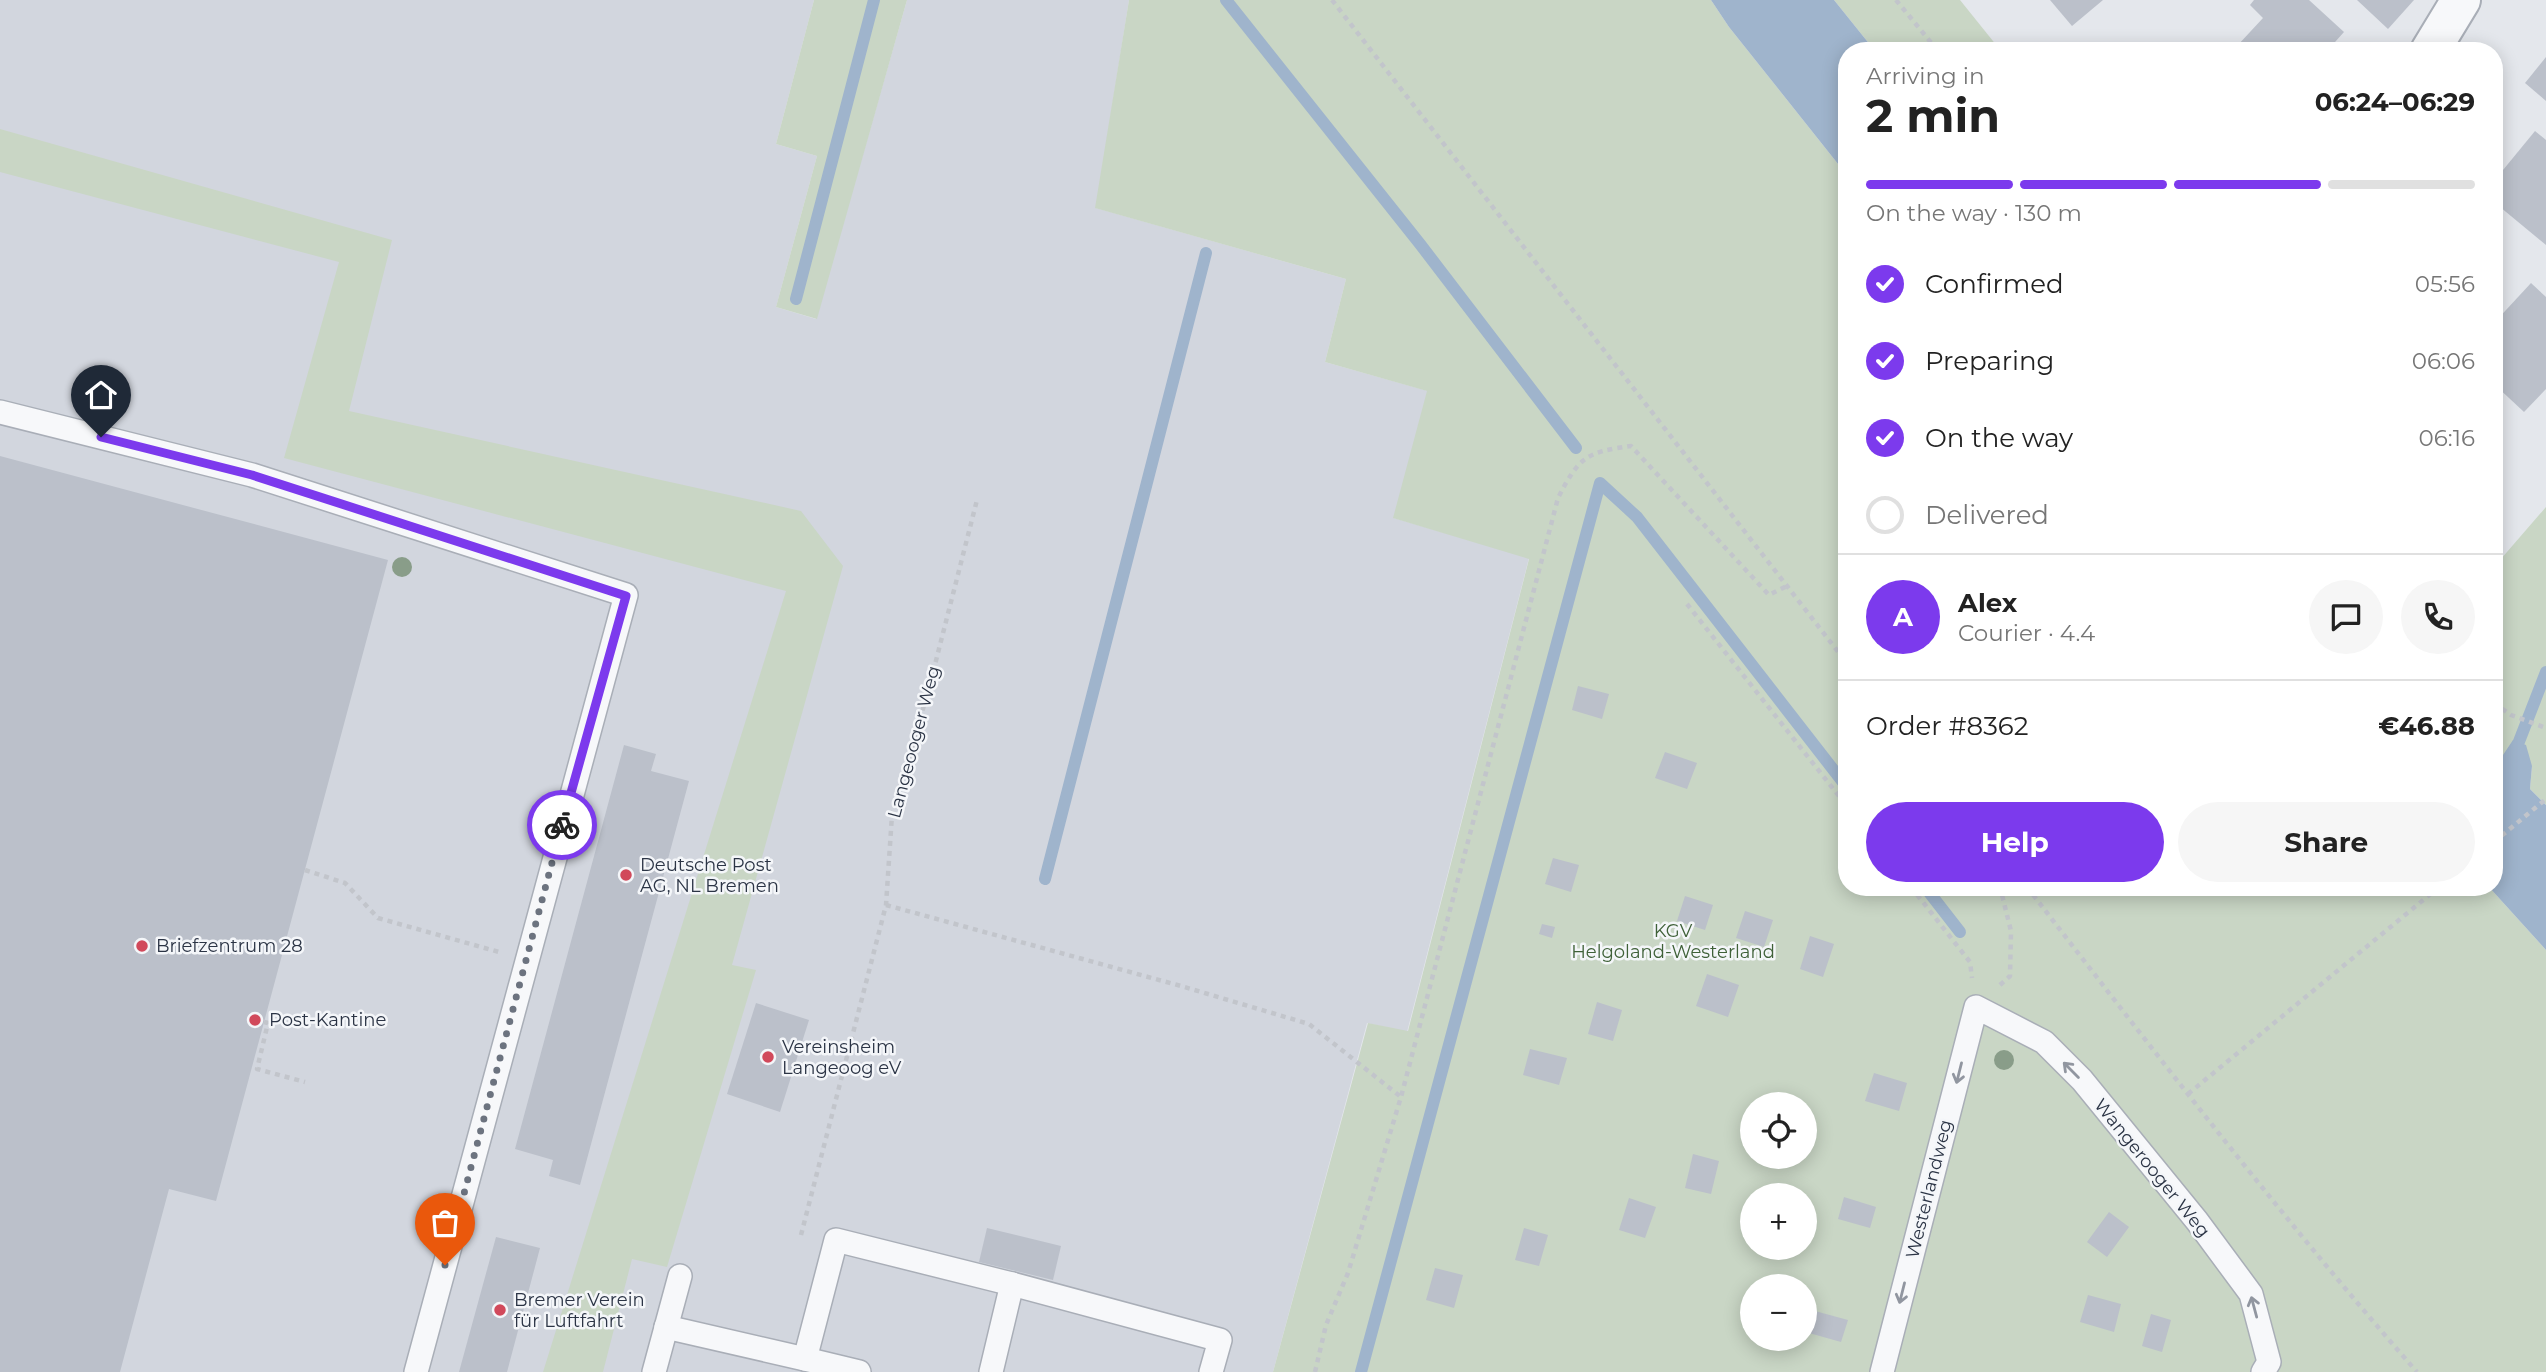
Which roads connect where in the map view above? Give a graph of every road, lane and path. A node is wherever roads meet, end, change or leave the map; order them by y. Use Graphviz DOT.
graph roads {
  1 [pos="1332,0"];
  2 [pos="1896,0"];
  3 [pos="2461,0"];
  4 [pos="1931,42"];
  5 [pos="2435,42"];
  6 [pos="0,412"];
  7 [pos="977,500"];
  8 [pos="1787,586"];
  9 [pos="1687,604"];
  10 [pos="1838,652"];
  11 [pos="2503,709"];
  12 [pos="2546,728"];
  13 [pos="1838,795"];
  14 [pos="2546,799"];
  15 [pos="2503,835"];
  16 [pos="304,870"];
  17 [pos="1918,896"];
  18 [pos="2002,896"];
  19 [pos="2034,896"];
  20 [pos="2428,896"];
  21 [pos="886,905"];
  22 [pos="526,960"];
  23 [pos="1976,1007"];
  24 [pos="264,1022"];
  25 [pos="305,1082"];
  26 [pos="2188,1094"];
  27 [pos="1401,1097"];
  28 [pos="798,1246"];
  29 [pos="680,1276"];
  30 [pos="1012,1284"];
  31 [pos="666,1327"];
  32 [pos="806,1359"];
  33 [pos="416,1372"];
  34 [pos="654,1372"];
  35 [pos="859,1372"];
  36 [pos="991,1372"];
  37 [pos="1211,1372"];
  38 [pos="1315,1372"];
  39 [pos="1882,1372"];
  40 [pos="2263,1372"];
  41 [pos="2417,1372"];
  1 -- 8 [label="path"];
  2 -- 4 [label="path"];
  3 -- 5 [label="street"];
  6 -- 22 [label="lane"];
  7 -- 21 [label="path, Langeooger Weg"];
  8 -- 10 [label="path"];
  8 -- 27 [label="path"];
  9 -- 13 [label="path"];
  11 -- 12 [label="path"];
  14 -- 15 [label="path"];
  16 -- 22 [label="path"];
  17 -- 23 [label="path"];
  18 -- 23 [label="path"];
  19 -- 26 [label="path"];
  20 -- 26 [label="path"];
  21 -- 27 [label="path"];
  21 -- 28 [label="path, Langeooger Weg"];
  22 -- 33 [label="lane"];
  23 -- 39 [label="lane, Westerlandweg, one-way"];
  40 -- 23 [label="lane, Wangerooger Weg, one-way"];
  24 -- 25 [label="path"];
  26 -- 41 [label="path"];
  27 -- 38 [label="path"];
  29 -- 31 [label="lane"];
  30 -- 32 [label="lane"];
  30 -- 36 [label="lane"];
  30 -- 37 [label="lane"];
  31 -- 32 [label="lane"];
  31 -- 34 [label="lane"];
  32 -- 35 [label="lane"];
}
